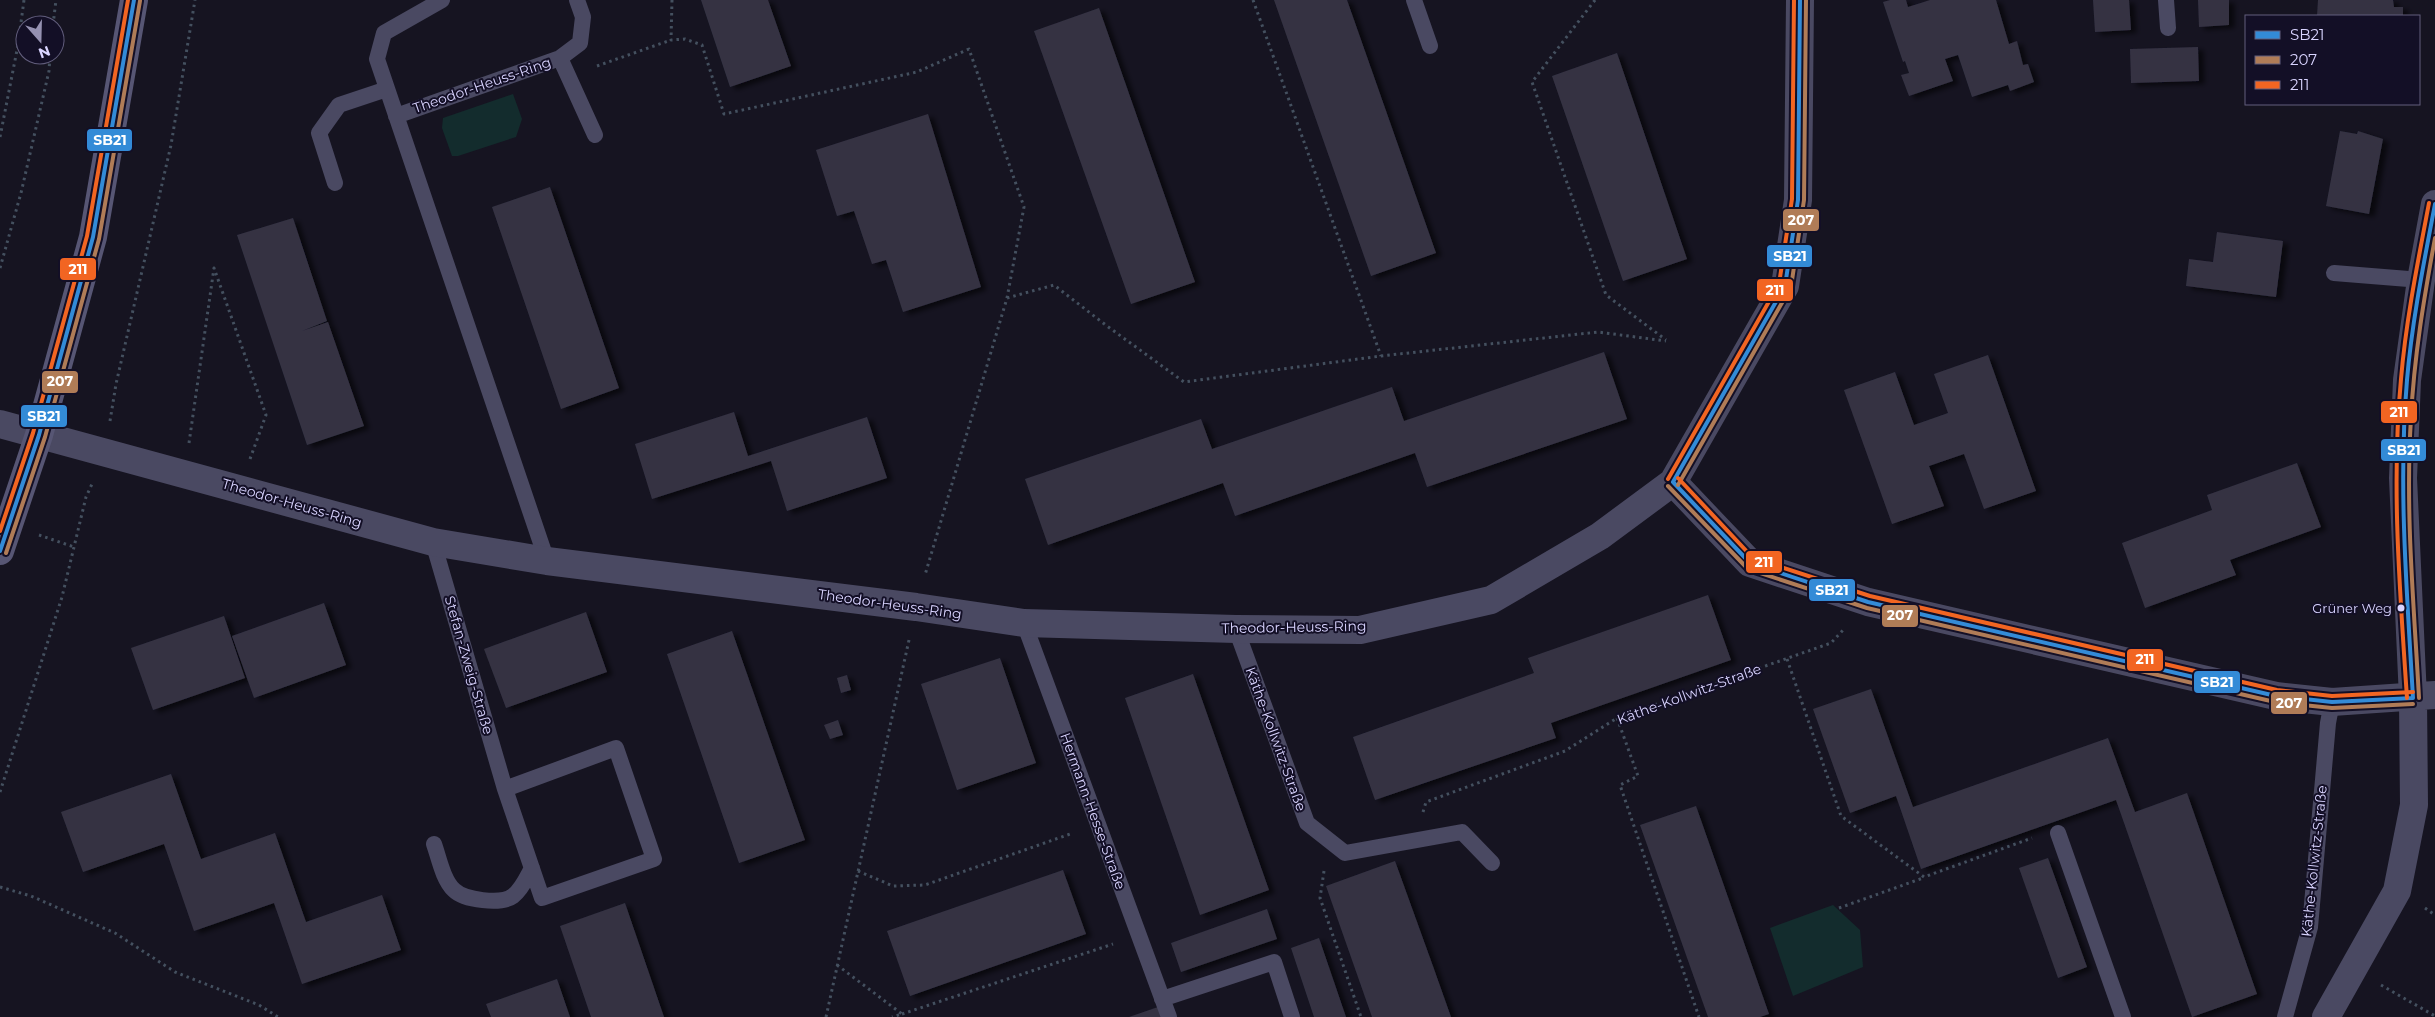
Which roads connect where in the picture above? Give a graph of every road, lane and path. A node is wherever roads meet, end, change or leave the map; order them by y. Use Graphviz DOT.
graph roads {
  1 [pos="24,0"];
  2 [pos="56,0"];
  3 [pos="134,0"];
  4 [pos="195,0"];
  5 [pos="442,0"];
  6 [pos="577,0"];
  7 [pos="672,0"];
  8 [pos="1253,0"];
  9 [pos="1414,0"];
  10 [pos="1596,0"];
  11 [pos="1800,0"];
  12 [pos="2166,0"];
  13 [pos="54,15"];
  14 [pos="2168,28"];
  15 [pos="671,40"];
  16 [pos="1430,46"];
  17 [pos="560,58"];
  18 [pos="49,65"];
  19 [pos="570,78"];
  20 [pos="387,89"];
  21 [pos="396,116"];
  22 [pos="595,135"];
  23 [pos="0,137"];
  24 [pos="335,183"];
  25 [pos="2435,204"];
  26 [pos="0,268"];
  27 [pos="2334,273"];
  28 [pos="2421,280"];
  29 [pos="1007,298"];
  30 [pos="1381,356"];
  31 [pos="0,424"];
  32 [pos="39,435"];
  33 [pos="104,454"];
  34 [pos="185,473"];
  35 [pos="1673,482"];
  36 [pos="240,488"];
  37 [pos="433,542"];
  38 [pos="0,551"];
  39 [pos="547,561"];
  40 [pos="1868,602"];
  41 [pos="916,607"];
  42 [pos="1024,623"];
  43 [pos="1236,629"];
  44 [pos="1787,659"];
  45 [pos="2424,697"];
  46 [pos="2332,702"];
  47 [pos="1617,718"];
  48 [pos="505,788"];
  49 [pos="0,792"];
  50 [pos="1098,824"];
  51 [pos="2058,833"];
  52 [pos="1414,841"];
  53 [pos="434,844"];
  54 [pos="1335,846"];
  55 [pos="1492,864"];
  56 [pos="532,868"];
  57 [pos="858,871"];
  58 [pos="1924,878"];
  59 [pos="0,887"];
  60 [pos="1839,908"];
  61 [pos="1139,935"];
  62 [pos="837,965"];
  63 [pos="2354,970"];
  64 [pos="1162,999"];
  65 [pos="902,1014"];
  66 [pos="2435,1016"];
  67 [pos="278,1017"];
  68 [pos="826,1017"];
  69 [pos="892,1017"];
  70 [pos="1169,1017"];
  71 [pos="1292,1017"];
  72 [pos="1362,1017"];
  73 [pos="1699,1017"];
  74 [pos="2123,1017"];
  75 [pos="2285,1017"];
  76 [pos="2326,1017"];
  1 -- 23 [label="path"];
  2 -- 13 [label="path"];
  3 -- 32 [label="main road"];
  4 -- 33 [label="path"];
  5 -- 20 [label="lane, Theodor-Heuss-Ring"];
  6 -- 17 [label="lane, Theodor-Heuss-Ring"];
  7 -- 15 [label="path"];
  8 -- 30 [label="path"];
  9 -- 16 [label="lane"];
  10 -- 30 [label="path"];
  11 -- 35 [label="street, Theodor-Heuss-Ring"];
  12 -- 14 [label="lane"];
  15 -- 19 [label="path"];
  15 -- 29 [label="path"];
  17 -- 19 [label="lane"];
  17 -- 21 [label="lane, Theodor-Heuss-Ring"];
  18 -- 26 [label="path"];
  19 -- 22 [label="lane"];
  20 -- 21 [label="lane, Theodor-Heuss-Ring"];
  20 -- 24 [label="lane"];
  21 -- 39 [label="lane, Theodor-Heuss-Ring"];
  25 -- 28 [label="street"];
  27 -- 28 [label="lane"];
  28 -- 45 [label="street"];
  29 -- 30 [label="path"];
  29 -- 41 [label="path"];
  31 -- 32 [label="street, Theodor-Heuss-Ring"];
  32 -- 33 [label="street, Theodor-Heuss-Ring"];
  32 -- 38 [label="main road"];
  33 -- 34 [label="street, Theodor-Heuss-Ring"];
  33 -- 49 [label="path"];
  34 -- 36 [label="street, Theodor-Heuss-Ring"];
  34 -- 36 [label="path"];
  35 -- 40 [label="street"];
  35 -- 43 [label="street, Theodor-Heuss-Ring"];
  36 -- 37 [label="street, Theodor-Heuss-Ring"];
  37 -- 39 [label="street, Theodor-Heuss-Ring"];
  37 -- 48 [label="lane, Stefan-Zweig-Straße"];
  39 -- 41 [label="street, Theodor-Heuss-Ring"];
  40 -- 44 [label="path, Käthe-Kollwitz-Straße"];
  40 -- 46 [label="street"];
  41 -- 42 [label="street, Theodor-Heuss-Ring"];
  41 -- 57 [label="path"];
  42 -- 43 [label="street, Theodor-Heuss-Ring"];
  42 -- 50 [label="lane, Hermann-Hesse-Straße"];
  43 -- 54 [label="lane, Käthe-Kollwitz-Straße"];
  44 -- 47 [label="path, Käthe-Kollwitz-Straße"];
  44 -- 58 [label="path"];
  45 -- 46 [label="street"];
  45 -- 63 [label="street"];
  46 -- 75 [label="lane, Käthe-Kollwitz-Straße"];
  47 -- 52 [label="path, Käthe-Kollwitz-Straße"];
  47 -- 73 [label="path"];
  48 -- 56 [label="lane, Stefan-Zweig-Straße"];
  48 -- 56 [label="lane, Stefan-Zweig-Straße"];
  50 -- 57 [label="path"];
  50 -- 61 [label="lane, Hermann-Hesse-Straße"];
  51 -- 58 [label="path"];
  51 -- 74 [label="lane"];
  52 -- 54 [label="lane, Käthe-Kollwitz-Straße"];
  52 -- 55 [label="lane, Käthe-Kollwitz-Straße"];
  53 -- 56 [label="lane"];
  54 -- 72 [label="path"];
  57 -- 62 [label="path"];
  58 -- 60 [label="path"];
  59 -- 67 [label="path"];
  61 -- 64 [label="lane, Hermann-Hesse-Straße"];
  61 -- 65 [label="path"];
  62 -- 65 [label="path"];
  62 -- 68 [label="path"];
  63 -- 66 [label="path"];
  63 -- 76 [label="street"];
  64 -- 70 [label="lane, Hermann-Hesse-Straße"];
  64 -- 71 [label="lane"];
  65 -- 69 [label="path"];
}
